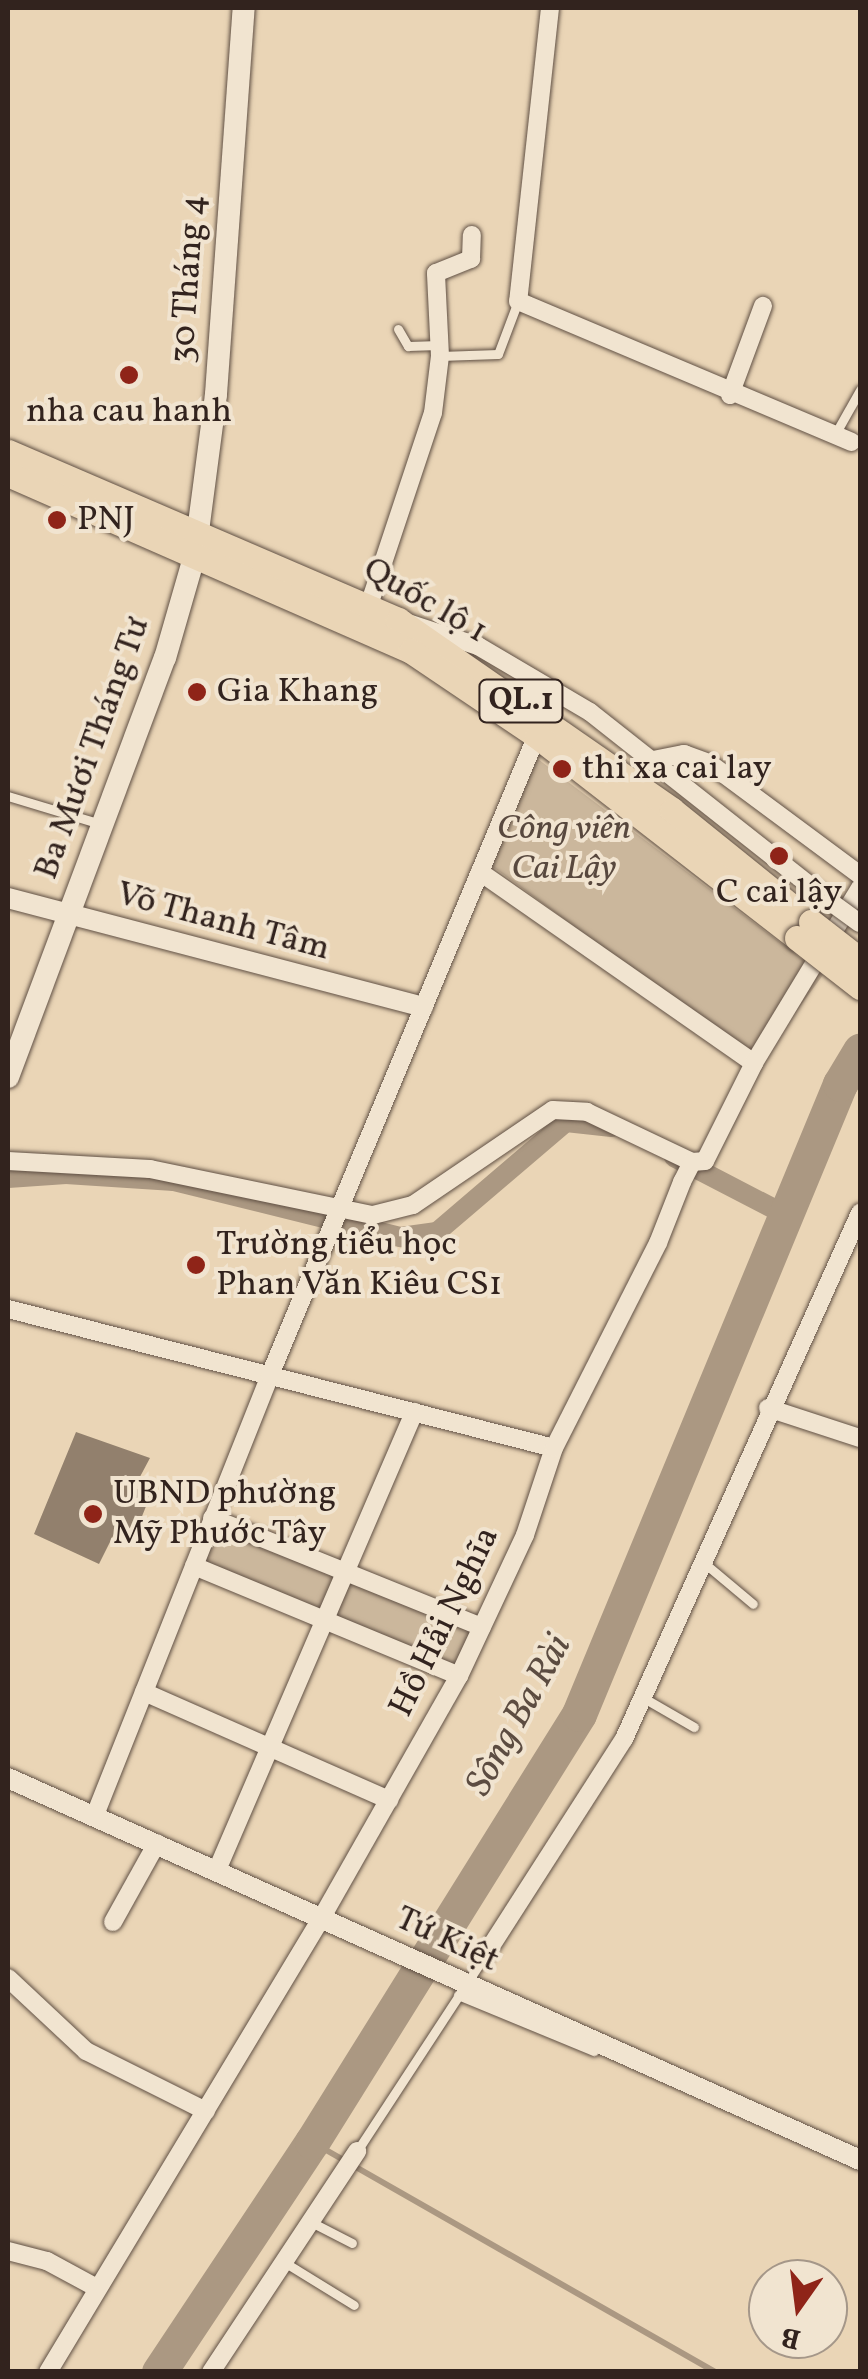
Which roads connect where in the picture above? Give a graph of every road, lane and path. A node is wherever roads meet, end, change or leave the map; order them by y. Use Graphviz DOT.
graph roads {
  1 [pos="244,8"];
  2 [pos="550,8"];
  3 [pos="472,234"];
  4 [pos="518,301"];
  5 [pos="764,306"];
  6 [pos="398,329"];
  7 [pos="440,351"];
  8 [pos="860,390"];
  9 [pos="730,395"];
  10 [pos="843,439"];
  11 [pos="8,452"];
  12 [pos="8,474"];
  13 [pos="197,543"];
  14 [pos="369,605"];
  15 [pos="398,620"];
  16 [pos="541,727"];
  17 [pos="653,760"];
  18 [pos="8,796"];
  19 [pos="103,824"];
  20 [pos="480,872"];
  21 [pos="860,875"];
  22 [pos="860,888"];
  23 [pos="8,898"];
  24 [pos="69,915"];
  25 [pos="860,923"];
  26 [pos="804,930"];
  27 [pos="860,960"];
  28 [pos="860,988"];
  29 [pos="423,1007"];
  30 [pos="754,1063"];
  31 [pos="8,1077"];
  32 [pos="8,1161"];
  33 [pos="692,1162"];
  34 [pos="338,1210"];
  35 [pos="860,1213"];
  36 [pos="8,1309"];
  37 [pos="270,1375"];
  38 [pos="768,1408"];
  39 [pos="414,1412"];
  40 [pos="860,1438"];
  41 [pos="554,1448"];
  42 [pos="212,1518"];
  43 [pos="701,1560"];
  44 [pos="194,1566"];
  45 [pos="345,1574"];
  46 [pos="753,1604"];
  47 [pos="324,1621"];
  48 [pos="482,1626"];
  49 [pos="458,1676"];
  50 [pos="144,1692"];
  51 [pos="642,1697"];
  52 [pos="694,1727"];
  53 [pos="272,1751"];
  54 [pos="8,1778"];
  55 [pos="389,1800"];
  56 [pos="95,1815"];
  57 [pos="157,1843"];
  58 [pos="217,1870"];
  59 [pos="322,1917"];
  60 [pos="113,1922"];
  61 [pos="484,1957"];
  62 [pos="8,1978"];
  63 [pos="460,1987"];
  64 [pos="206,2111"];
  65 [pos="358,2151"];
  66 [pos="860,2160"];
  67 [pos="309,2221"];
  68 [pos="352,2243"];
  69 [pos="8,2251"];
  70 [pos="281,2260"];
  71 [pos="97,2288"];
  72 [pos="354,2306"];
  73 [pos="48,2372"];
  74 [pos="211,2372"];
  1 -- 13 [label="main road, 30 Tháng 4"];
  2 -- 4 [label="street"];
  3 -- 7 [label="street"];
  4 -- 7 [label="lane"];
  4 -- 9 [label="street"];
  5 -- 9 [label="street"];
  6 -- 7 [label="lane"];
  7 -- 14 [label="street"];
  8 -- 10 [label="lane"];
  9 -- 10 [label="street"];
  11 -- 13 [label="main road, Quốc lộ 1 / QL.1"];
  12 -- 13 [label="main road, Quốc lộ 1 / QL.1"];
  13 -- 14 [label="main road, Quốc lộ 1 / QL.1"];
  13 -- 16 [label="main road, Quốc lộ 1 / QL.1"];
  13 -- 19 [label="main road, Ba Mươi Tháng Tư"];
  14 -- 15 [label="main road, Quốc lộ 1 / QL.1"];
  15 -- 16 [label="main road, Quốc lộ 1 / QL.1"];
  15 -- 17 [label="street"];
  16 -- 20 [label="street"];
  16 -- 26 [label="main road, Quốc lộ 1 / QL.1"];
  17 -- 21 [label="street"];
  17 -- 25 [label="street, bridge"];
  18 -- 19 [label="lane"];
  19 -- 24 [label="main road, Ba Mươi Tháng Tư"];
  20 -- 29 [label="street"];
  20 -- 30 [label="street"];
  22 -- 30 [label="street, Hồ Hải Nghĩa"];
  23 -- 24 [label="street, Võ Thanh Tâm"];
  24 -- 29 [label="street, Võ Thanh Tâm"];
  24 -- 31 [label="main road, Ba Mươi Tháng Tư"];
  26 -- 27 [label="main road, QL.1, bridge"];
  26 -- 28 [label="main road, QL.1, bridge"];
  29 -- 34 [label="street"];
  30 -- 33 [label="street, Hồ Hải Nghĩa"];
  32 -- 34 [label="street"];
  33 -- 34 [label="street"];
  33 -- 41 [label="street, Hồ Hải Nghĩa"];
  34 -- 37 [label="street"];
  35 -- 38 [label="street"];
  36 -- 37 [label="street"];
  37 -- 39 [label="street"];
  37 -- 42 [label="street"];
  38 -- 40 [label="street"];
  38 -- 43 [label="street"];
  39 -- 41 [label="street"];
  39 -- 45 [label="street"];
  41 -- 48 [label="street, Hồ Hải Nghĩa"];
  42 -- 44 [label="street"];
  42 -- 45 [label="street"];
  43 -- 46 [label="lane"];
  43 -- 51 [label="street"];
  44 -- 47 [label="street"];
  44 -- 50 [label="street"];
  45 -- 47 [label="street"];
  45 -- 48 [label="street"];
  47 -- 49 [label="street"];
  47 -- 53 [label="street"];
  48 -- 49 [label="street, Hồ Hải Nghĩa"];
  49 -- 55 [label="street, Hồ Hải Nghĩa"];
  50 -- 53 [label="street"];
  50 -- 56 [label="street"];
  51 -- 52 [label="lane"];
  51 -- 61 [label="street"];
  53 -- 55 [label="street"];
  53 -- 58 [label="street"];
  54 -- 56 [label="street, Tứ Kiệt"];
  55 -- 59 [label="street, Hồ Hải Nghĩa"];
  56 -- 57 [label="street, Tứ Kiệt"];
  57 -- 58 [label="street, Tứ Kiệt"];
  57 -- 60 [label="street"];
  58 -- 59 [label="street, Tứ Kiệt"];
  59 -- 63 [label="street, Tứ Kiệt"];
  59 -- 64 [label="street, Hồ Hải Nghĩa"];
  61 -- 63 [label="lane"];
  62 -- 64 [label="street"];
  63 -- 65 [label="lane"];
  63 -- 66 [label="street, Tứ Kiệt"];
  64 -- 71 [label="street, Hồ Hải Nghĩa"];
  65 -- 67 [label="street"];
  67 -- 68 [label="lane"];
  67 -- 70 [label="street"];
  69 -- 71 [label="street"];
  70 -- 72 [label="lane"];
  70 -- 74 [label="street"];
  71 -- 73 [label="street, Hồ Hải Nghĩa"];
}
